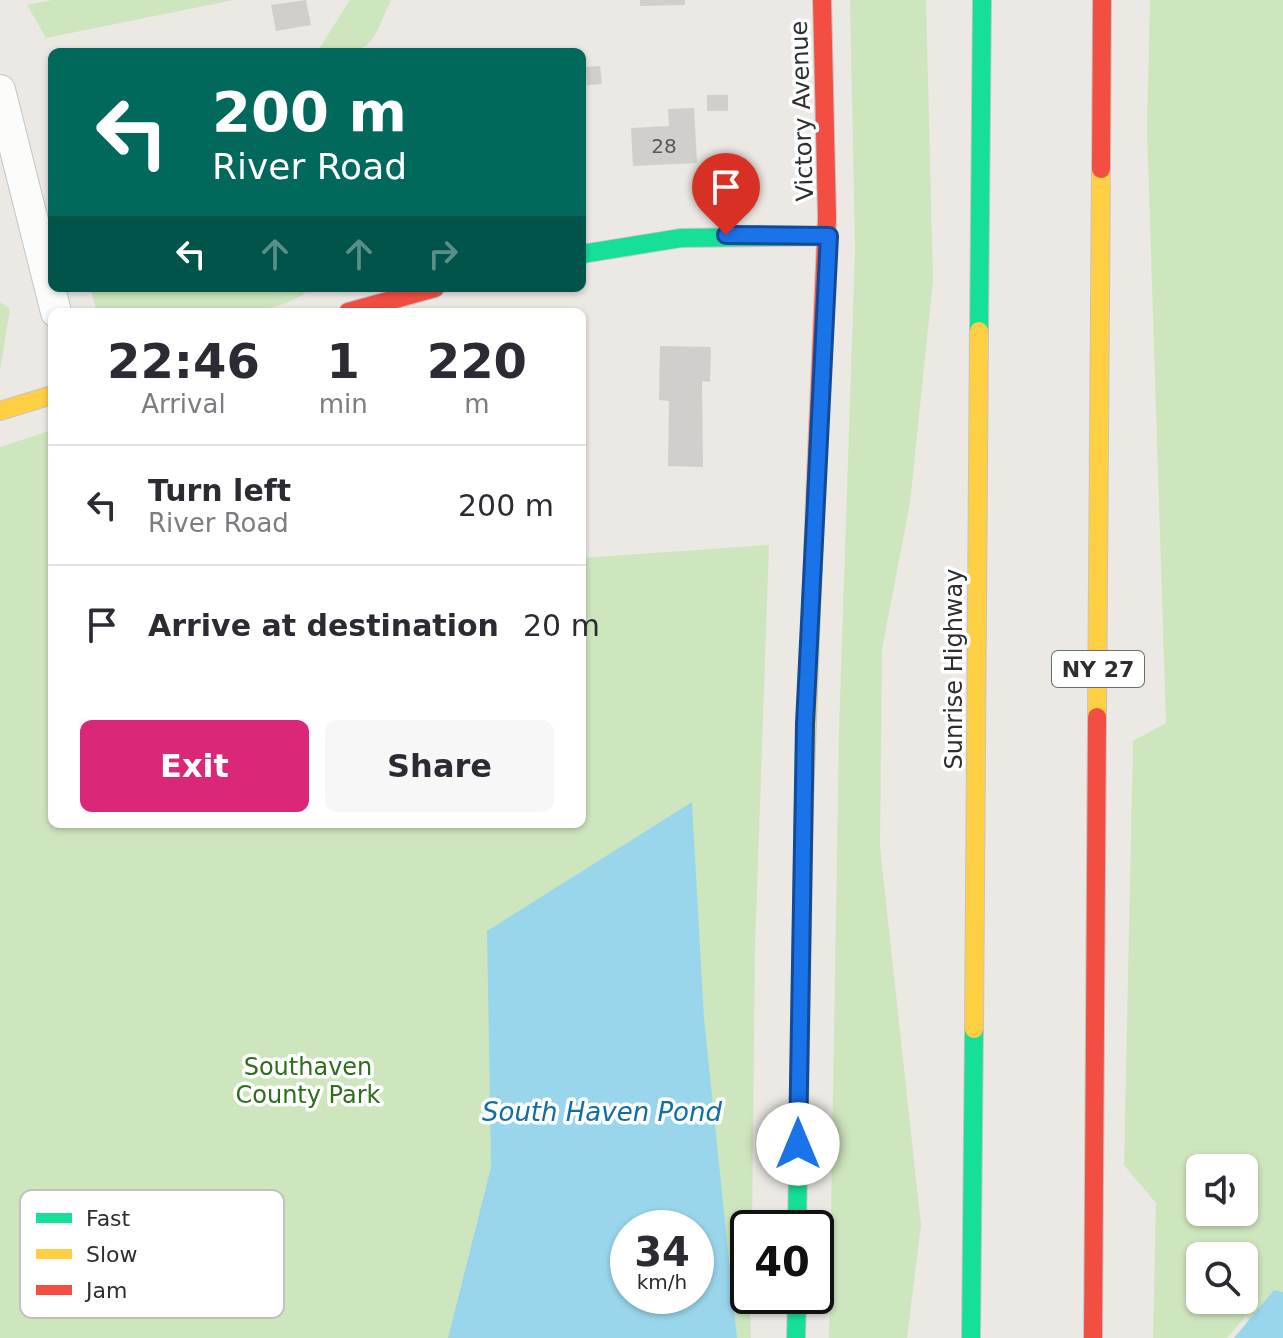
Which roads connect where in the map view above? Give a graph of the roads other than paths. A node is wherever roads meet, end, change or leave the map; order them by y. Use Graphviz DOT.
graph roads {
  1 [pos="822,0"];
  2 [pos="982,0"];
  3 [pos="1102,0"];
  4 [pos="0,90"];
  5 [pos="829,236"];
  6 [pos="586,253"];
  7 [pos="48,280"];
  8 [pos="420,292"];
  9 [pos="362,308"];
  10 [pos="48,396"];
  11 [pos="0,411"];
  12 [pos="797,1210"];
  13 [pos="797,1314"];
  14 [pos="796,1338"];
  15 [pos="971,1338"];
  16 [pos="1093,1338"];
  1 -- 5 [label="main road, Victory Avenue"];
  2 -- 15 [label="main road, Sunrise Highway"];
  3 -- 16 [label="main road, NY 27"];
  4 -- 7 [label="street"];
  5 -- 6 [label="main road"];
  5 -- 12 [label="main road, Victory Avenue"];
  8 -- 9 [label="main road"];
  10 -- 11 [label="main road"];
  13 -- 14 [label="main road"];
}
